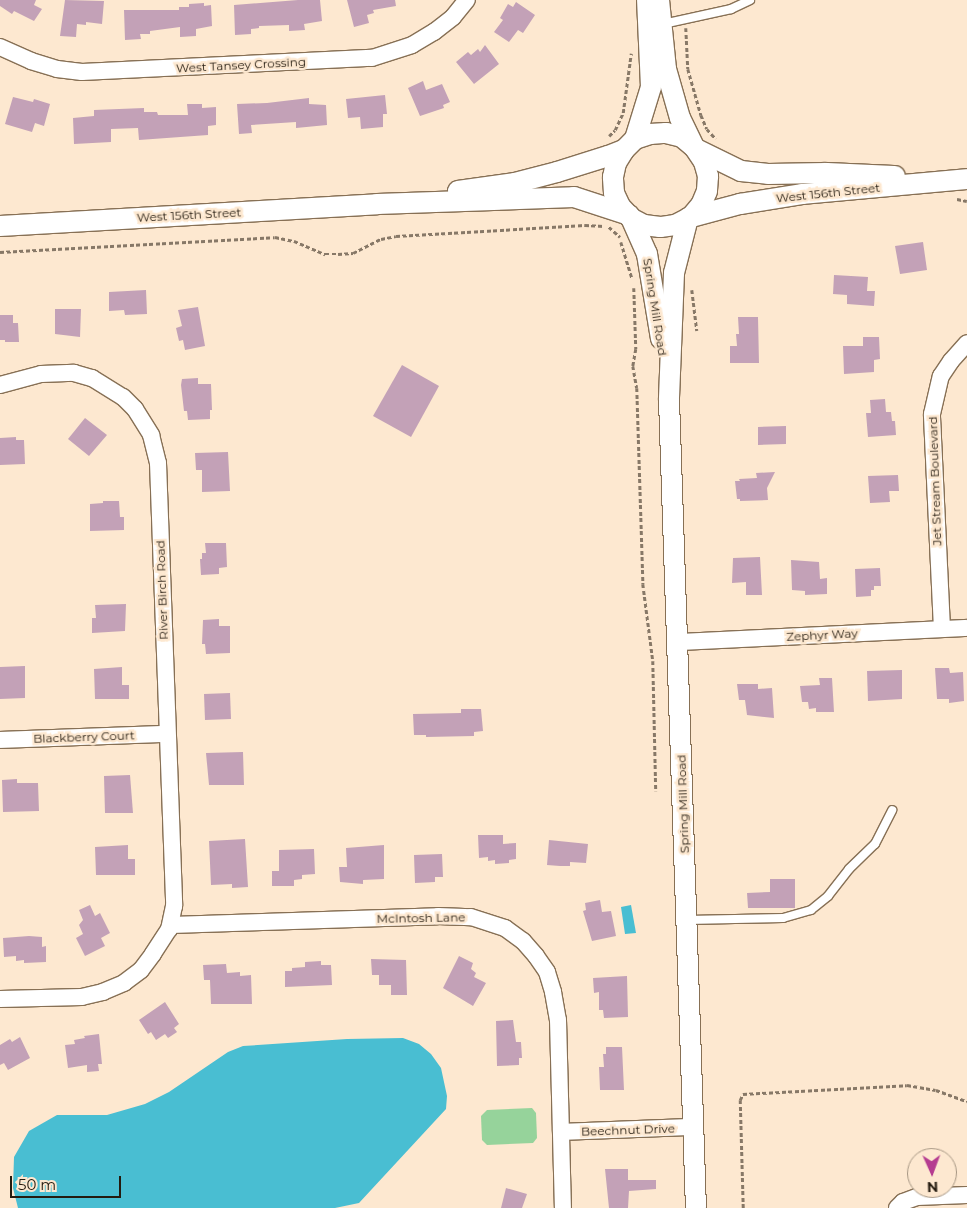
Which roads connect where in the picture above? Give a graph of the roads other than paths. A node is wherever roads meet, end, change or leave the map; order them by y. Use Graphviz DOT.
graph roads {
  1 [pos="467,0"];
  2 [pos="647,0"];
  3 [pos="660,0"];
  4 [pos="750,0"];
  5 [pos="662,24"];
  6 [pos="0,47"];
  7 [pos="629,144"];
  8 [pos="695,148"];
  9 [pos="967,173"];
  10 [pos="967,179"];
  11 [pos="377,204"];
  12 [pos="630,216"];
  13 [pos="690,217"];
  14 [pos="0,226"];
  15 [pos="967,343"];
  16 [pos="0,385"];
  17 [pos="669,400"];
  18 [pos="967,628"];
  19 [pos="942,629"];
  20 [pos="678,642"];
  21 [pos="167,734"];
  22 [pos="0,740"];
  23 [pos="892,810"];
  24 [pos="687,920"];
  25 [pos="171,925"];
  26 [pos="0,999"];
  27 [pos="694,1127"];
  28 [pos="561,1132"];
  29 [pos="967,1195"];
  30 [pos="563,1208"];
  31 [pos="696,1208"];
  32 [pos="897,1208"];
  1 -- 6 [label="street, West Tansey Crossing"];
  2 -- 7 [label="street"];
  3 -- 5 [label="street"];
  4 -- 5 [label="lane"];
  5 -- 8 [label="street"];
  7 -- 8 [label="street"];
  7 -- 11 [label="street, West 156th Street"];
  7 -- 12 [label="street"];
  8 -- 9 [label="street, West 156th Street"];
  8 -- 13 [label="street"];
  10 -- 13 [label="street, West 156th Street"];
  11 -- 12 [label="street, West 156th Street"];
  11 -- 14 [label="street, West 156th Street"];
  12 -- 13 [label="street"];
  12 -- 17 [label="street, Spring Mill Road"];
  13 -- 17 [label="street, Spring Mill Road"];
  15 -- 19 [label="street, Jet Stream Boulevard"];
  16 -- 21 [label="street, River Birch Road"];
  17 -- 20 [label="street, Spring Mill Road"];
  18 -- 19 [label="street, Zephyr Way"];
  19 -- 20 [label="street, Zephyr Way"];
  20 -- 24 [label="street, Spring Mill Road"];
  21 -- 22 [label="street, Blackberry Court"];
  21 -- 25 [label="street, River Birch Road"];
  23 -- 24 [label="lane"];
  24 -- 27 [label="street, Spring Mill Road"];
  25 -- 26 [label="street"];
  25 -- 28 [label="street, McIntosh Lane"];
  27 -- 28 [label="street, Beechnut Drive"];
  27 -- 31 [label="street, Spring Mill Road"];
  28 -- 30 [label="street, McIntosh Lane"];
  29 -- 32 [label="street"];
}
